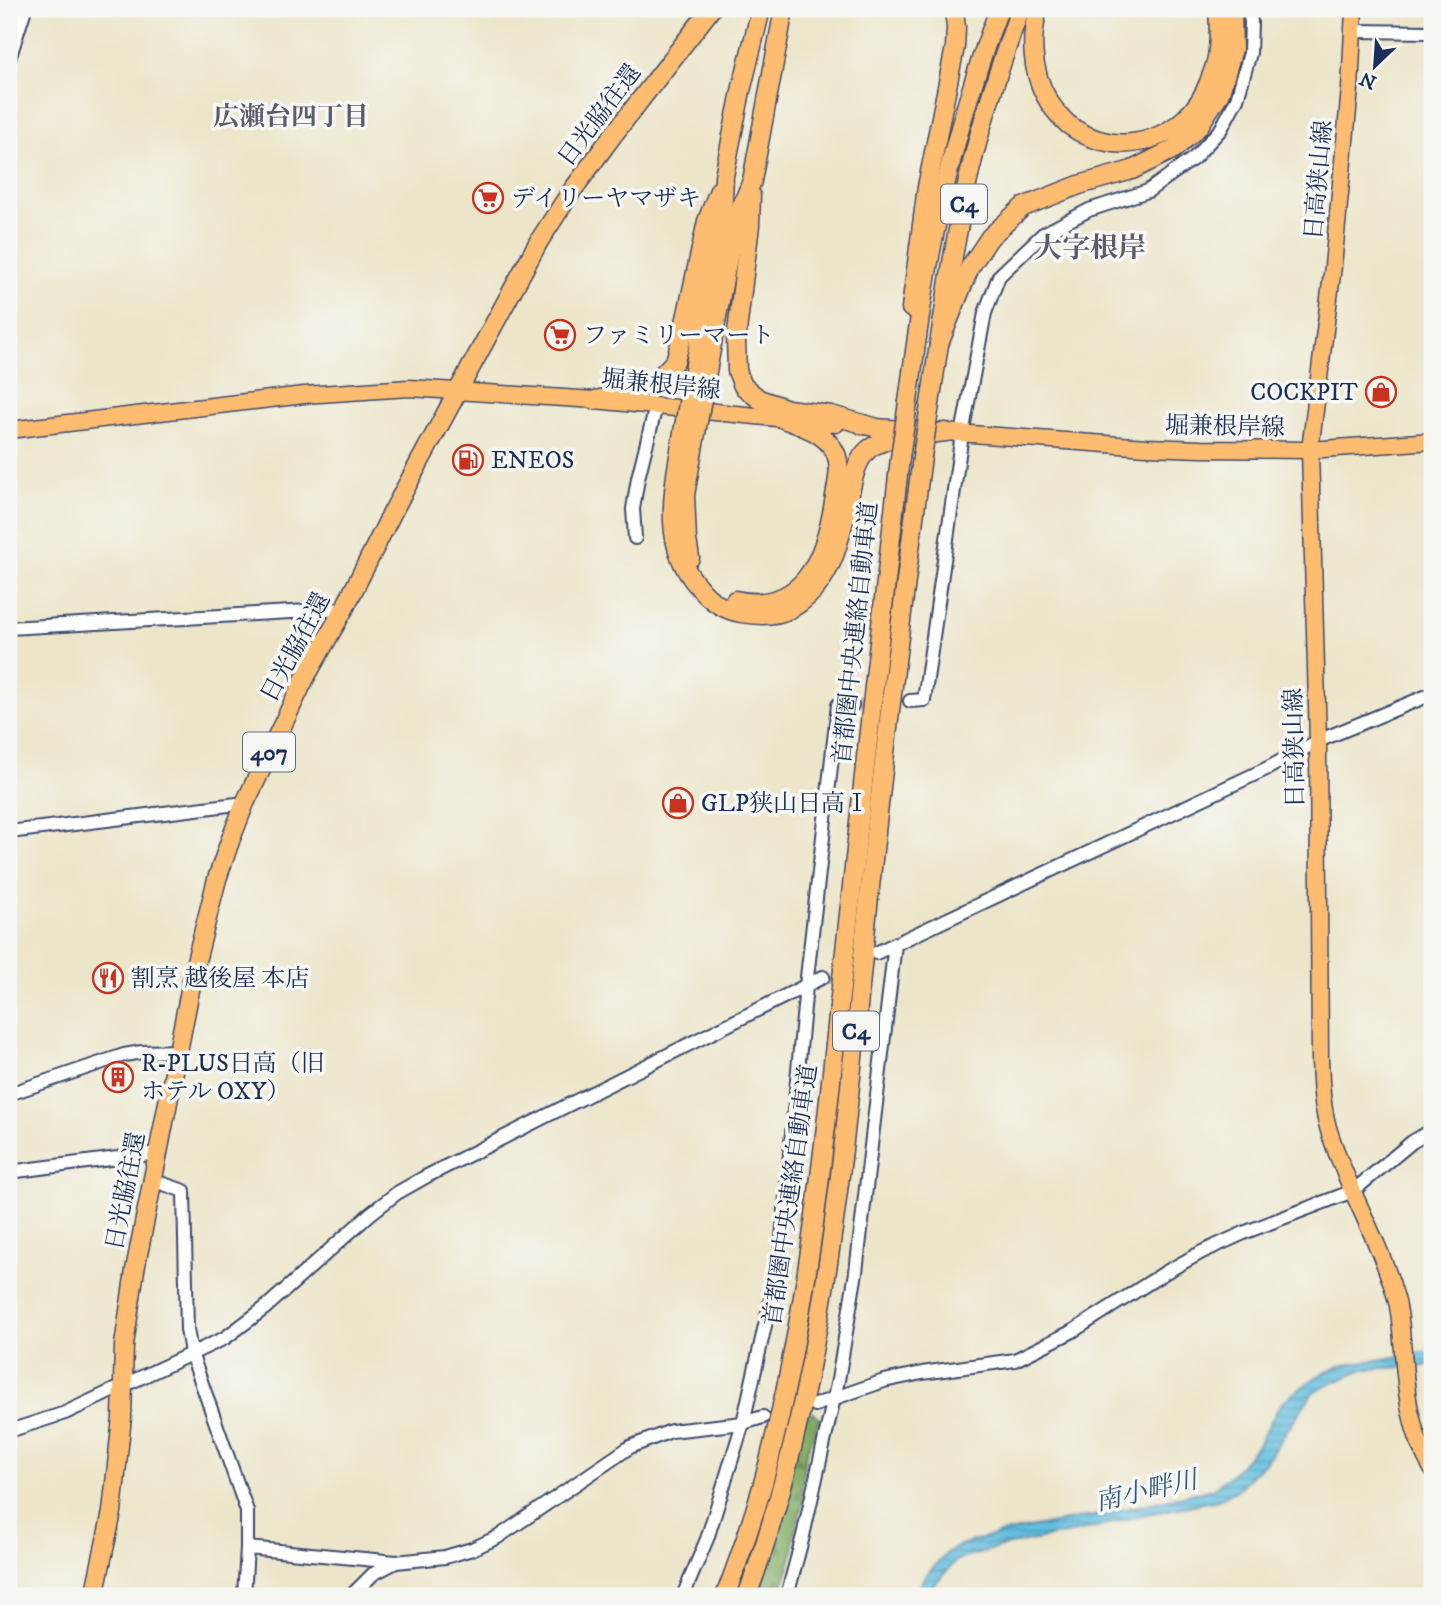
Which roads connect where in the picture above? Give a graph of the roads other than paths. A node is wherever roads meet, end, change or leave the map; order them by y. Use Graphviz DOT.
graph roads {
  1 [pos="24,9"];
  2 [pos="761,9"];
  3 [pos="784,9"];
  4 [pos="954,9"];
  5 [pos="999,9"];
  6 [pos="1020,9"];
  7 [pos="1038,9"];
  8 [pos="1218,9"];
  9 [pos="1232,9"];
  10 [pos="1248,9"];
  11 [pos="1354,9"];
  12 [pos="704,11"];
  13 [pos="1353,31"];
  14 [pos="1432,32"];
  15 [pos="9,60"];
  16 [pos="724,176"];
  17 [pos="752,181"];
  18 [pos="939,344"];
  19 [pos="698,387"];
  20 [pos="459,390"];
  21 [pos="595,400"];
  22 [pos="905,402"];
  23 [pos="656,406"];
  24 [pos="783,419"];
  25 [pos="874,427"];
  26 [pos="9,430"];
  27 [pos="690,433"];
  28 [pos="954,433"];
  29 [pos="1432,441"];
  30 [pos="1310,450"];
  31 [pos="635,538"];
  32 [pos="344,609"];
  33 [pos="9,628"];
  34 [pos="1432,694"];
  35 [pos="910,701"];
  36 [pos="852,705"];
  37 [pos="1318,741"];
  38 [pos="245,803"];
  39 [pos="9,832"];
  40 [pos="895,944"];
  41 [pos="876,953"];
  42 [pos="823,977"];
  43 [pos="806,986"];
  44 [pos="179,1051"];
  45 [pos="9,1094"];
  46 [pos="1432,1130"];
  47 [pos="157,1153"];
  48 [pos="9,1172"];
  49 [pos="152,1180"];
  50 [pos="1353,1191"];
  51 [pos="191,1353"];
  52 [pos="124,1385"];
  53 [pos="832,1400"];
  54 [pos="815,1405"];
  55 [pos="763,1417"];
  56 [pos="743,1423"];
  57 [pos="9,1431"];
  58 [pos="1432,1469"];
  59 [pos="247,1548"];
  60 [pos="396,1562"];
  61 [pos="94,1596"];
  62 [pos="244,1596"];
  63 [pos="351,1596"];
  64 [pos="683,1596"];
  65 [pos="725,1596"];
  66 [pos="747,1596"];
  67 [pos="787,1596"];
  1 -- 15 [label="street"];
  2 -- 16 [label="highway"];
  3 -- 17 [label="highway"];
  4 -- 22 [label="highway"];
  5 -- 22 [label="highway, C4"];
  6 -- 18 [label="highway, 首都圏中央連絡自動車道 / C4"];
  7 -- 8 [label="highway"];
  9 -- 18 [label="highway"];
  10 -- 28 [label="street"];
  11 -- 13 [label="main road, 日高狭山線"];
  12 -- 20 [label="highway, 日光脇往還 / 407"];
  13 -- 14 [label="street"];
  13 -- 30 [label="main road, 日高狭山線"];
  16 -- 19 [label="highway"];
  16 -- 21 [label="highway"];
  17 -- 19 [label="highway"];
  17 -- 25 [label="highway"];
  18 -- 66 [label="highway, 首都圏中央連絡自動車道 / C4, bridge"];
  19 -- 27 [label="highway, bridge"];
  20 -- 21 [label="main road, 堀兼根岸線"];
  20 -- 26 [label="main road, 堀兼根岸線"];
  20 -- 32 [label="highway, 日光脇往還 / 407"];
  21 -- 23 [label="main road, 堀兼根岸線"];
  22 -- 65 [label="highway, 首都圏中央連絡自動車道 / C4, bridge"];
  23 -- 24 [label="main road, 堀兼根岸線"];
  23 -- 31 [label="street"];
  24 -- 25 [label="main road, 堀兼根岸線"];
  24 -- 27 [label="highway"];
  25 -- 28 [label="main road, 堀兼根岸線"];
  27 -- 28 [label="highway"];
  28 -- 30 [label="main road, 堀兼根岸線"];
  28 -- 35 [label="street"];
  29 -- 30 [label="main road, 堀兼根岸線"];
  30 -- 37 [label="main road, 日高狭山線"];
  32 -- 33 [label="street"];
  32 -- 38 [label="highway, 日光脇往還 / 407"];
  34 -- 37 [label="street"];
  36 -- 43 [label="street"];
  37 -- 40 [label="street"];
  37 -- 50 [label="main road, 日高狭山線"];
  38 -- 39 [label="street"];
  38 -- 44 [label="highway, 日光脇往還 / 407"];
  40 -- 41 [label="street"];
  40 -- 53 [label="street"];
  42 -- 43 [label="street"];
  43 -- 51 [label="street"];
  43 -- 56 [label="street"];
  44 -- 45 [label="street"];
  44 -- 47 [label="highway, 日光脇往還 / 407"];
  46 -- 50 [label="street"];
  47 -- 48 [label="street"];
  47 -- 49 [label="highway, 日光脇往還 / 407"];
  49 -- 51 [label="street"];
  49 -- 52 [label="highway, 日光脇往還 / 407"];
  50 -- 53 [label="street"];
  50 -- 58 [label="main road, 日高狭山線"];
  51 -- 52 [label="street"];
  51 -- 59 [label="street"];
  52 -- 57 [label="street"];
  52 -- 61 [label="highway, 日光脇往還 / 407"];
  53 -- 54 [label="street"];
  53 -- 67 [label="street"];
  55 -- 56 [label="street"];
  56 -- 60 [label="street"];
  56 -- 64 [label="street"];
  59 -- 60 [label="street"];
  59 -- 62 [label="street"];
  60 -- 63 [label="street"];
}
